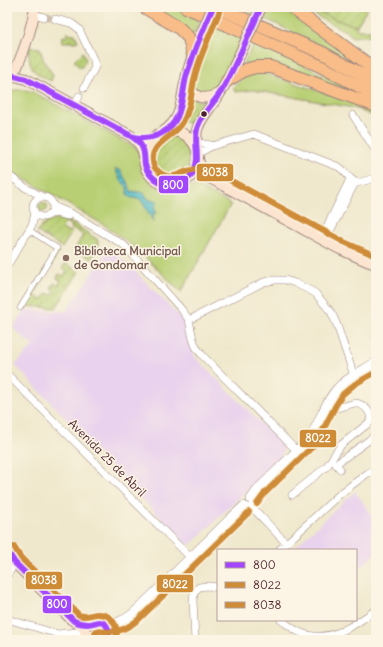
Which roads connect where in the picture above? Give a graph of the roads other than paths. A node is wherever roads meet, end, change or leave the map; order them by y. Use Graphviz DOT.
graph roads {
  1 [pos="144,7"];
  2 [pos="186,7"];
  3 [pos="213,7"];
  4 [pos="216,7"];
  5 [pos="261,7"];
  6 [pos="291,7"];
  7 [pos="38,13"];
  8 [pos="55,19"];
  9 [pos="193,55"];
  10 [pos="376,70"];
  11 [pos="14,74"];
  12 [pos="186,80"];
  13 [pos="227,81"];
  14 [pos="376,82"];
  15 [pos="84,88"];
  16 [pos="220,92"];
  17 [pos="376,95"];
  18 [pos="376,106"];
  19 [pos="353,116"];
  20 [pos="159,134"];
  21 [pos="131,136"];
  22 [pos="212,146"];
  23 [pos="194,147"];
  24 [pos="376,152"];
  25 [pos="144,158"];
  26 [pos="7,174"];
  27 [pos="210,178"];
  28 [pos="376,178"];
  29 [pos="186,180"];
  30 [pos="353,181"];
  31 [pos="26,188"];
  32 [pos="43,197"];
  33 [pos="34,205"];
  34 [pos="53,206"];
  35 [pos="35,213"];
  36 [pos="51,214"];
  37 [pos="43,217"];
  38 [pos="30,228"];
  39 [pos="323,240"];
  40 [pos="119,245"];
  41 [pos="376,264"];
  42 [pos="7,266"];
  43 [pos="20,308"];
  44 [pos="189,320"];
  45 [pos="376,362"];
  46 [pos="7,374"];
  47 [pos="354,376"];
  48 [pos="323,412"];
  49 [pos="370,414"];
  50 [pos="376,423"];
  51 [pos="376,435"];
  52 [pos="296,451"];
  53 [pos="340,469"];
  54 [pos="376,469"];
  55 [pos="292,495"];
  56 [pos="249,504"];
  57 [pos="286,543"];
  58 [pos="280,549"];
  59 [pos="7,551"];
  60 [pos="190,557"];
  61 [pos="15,563"];
  62 [pos="7,576"];
  63 [pos="217,587"];
  64 [pos="376,610"];
  65 [pos="126,618"];
  66 [pos="7,619"];
  67 [pos="282,621"];
  68 [pos="98,623"];
  69 [pos="78,624"];
  70 [pos="88,638"];
  71 [pos="108,639"];
  72 [pos="315,639"];
  73 [pos="195,640"];
  1 -- 9 [label="highway"];
  2 -- 17 [label="highway"];
  3 -- 9 [label="main road, bridge"];
  4 -- 14 [label="highway"];
  5 -- 13 [label="main road, bridge"];
  6 -- 10 [label="highway"];
  7 -- 11 [label="main road"];
  8 -- 15 [label="street"];
  9 -- 12 [label="main road"];
  11 -- 21 [label="main road"];
  12 -- 16 [label="main road"];
  12 -- 20 [label="main road"];
  13 -- 16 [label="main road"];
  13 -- 18 [label="highway"];
  16 -- 23 [label="main road"];
  19 -- 24 [label="street"];
  20 -- 21 [label="main road"];
  20 -- 23 [label="main road"];
  20 -- 25 [label="main road"];
  21 -- 25 [label="main road"];
  22 -- 23 [label="street"];
  22 -- 23 [label="street"];
  22 -- 30 [label="street"];
  23 -- 27 [label="main road"];
  23 -- 29 [label="main road"];
  25 -- 29 [label="main road"];
  26 -- 31 [label="street"];
  27 -- 29 [label="main road"];
  27 -- 39 [label="main road"];
  28 -- 30 [label="street"];
  30 -- 39 [label="street"];
  31 -- 32 [label="street"];
  31 -- 33 [label="street"];
  32 -- 33 [label="street"];
  32 -- 34 [label="street"];
  33 -- 35 [label="street"];
  34 -- 36 [label="street"];
  34 -- 40 [label="street"];
  35 -- 37 [label="street"];
  35 -- 38 [label="street"];
  36 -- 37 [label="street"];
  36 -- 40 [label="street"];
  37 -- 38 [label="street"];
  38 -- 42 [label="street"];
  38 -- 43 [label="street"];
  39 -- 41 [label="main road"];
  40 -- 44 [label="street"];
  44 -- 47 [label="street"];
  44 -- 52 [label="street"];
  45 -- 47 [label="street"];
  46 -- 60 [label="street, Avenida 25 de Abril"];
  47 -- 48 [label="street"];
  48 -- 49 [label="street"];
  48 -- 52 [label="street"];
  49 -- 50 [label="street"];
  49 -- 55 [label="street"];
  51 -- 53 [label="street"];
  52 -- 56 [label="street"];
  54 -- 57 [label="street"];
  56 -- 57 [label="street"];
  56 -- 60 [label="street"];
  57 -- 58 [label="street"];
  59 -- 61 [label="main road"];
  60 -- 65 [label="street"];
  61 -- 62 [label="street"];
  61 -- 69 [label="main road"];
  63 -- 73 [label="street"];
  64 -- 72 [label="street"];
  65 -- 68 [label="street"];
  65 -- 71 [label="street"];
  66 -- 70 [label="street"];
  67 -- 72 [label="street"];
  68 -- 69 [label="main road"];
  68 -- 70 [label="main road"];
  68 -- 71 [label="main road"];
  69 -- 70 [label="main road"];
}
